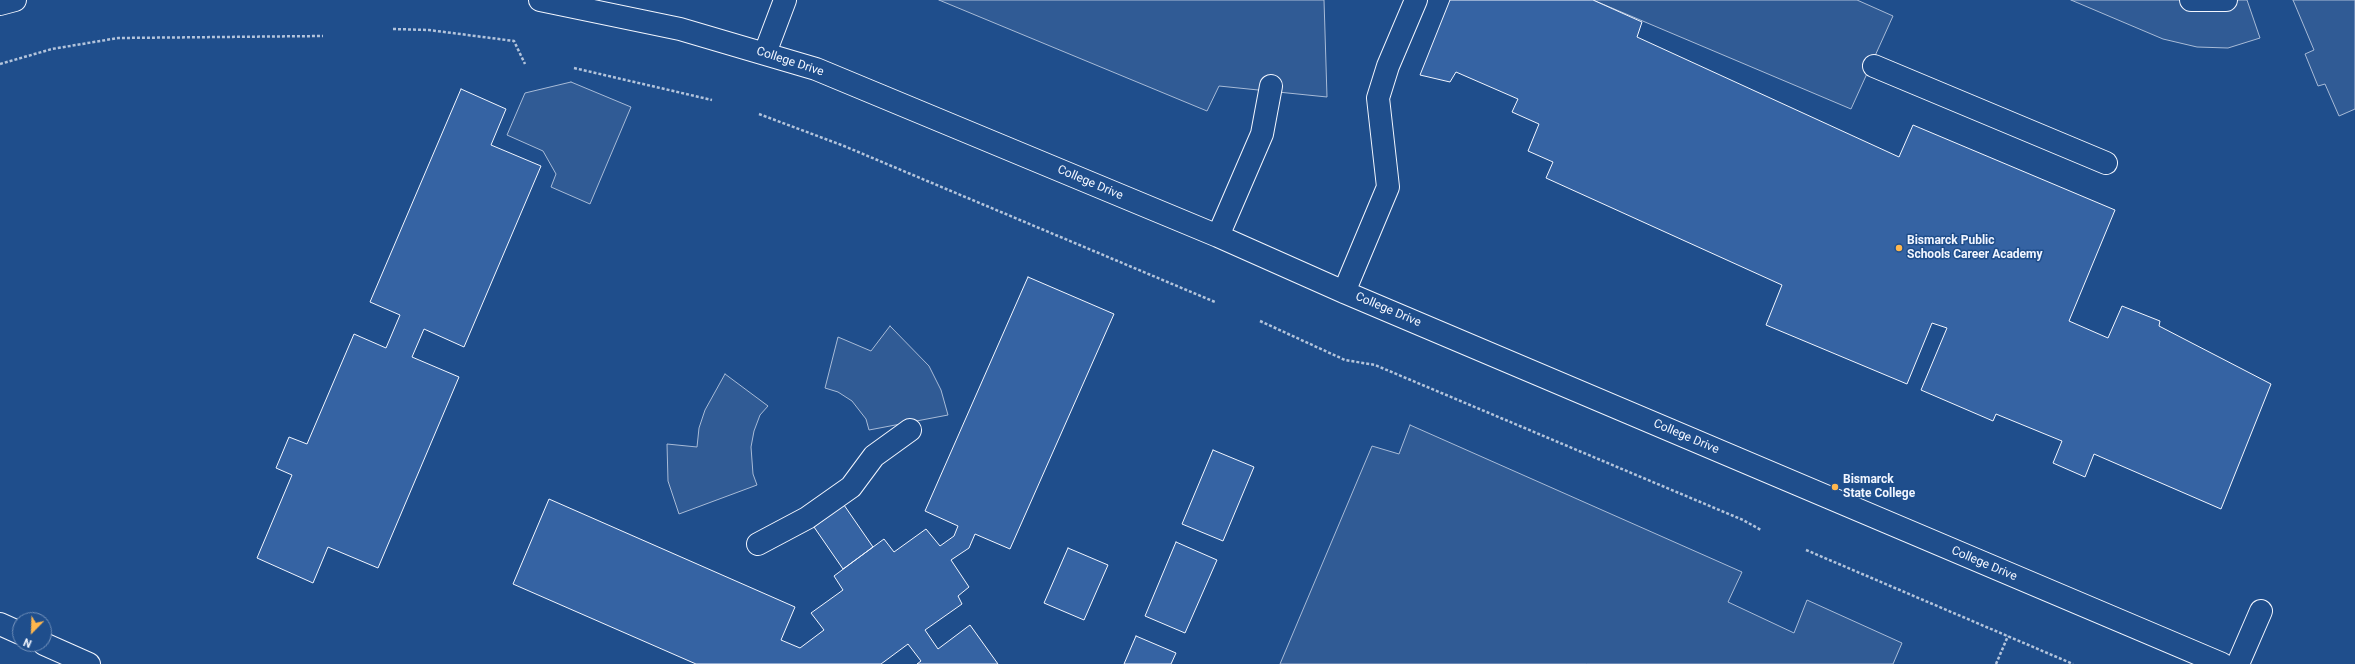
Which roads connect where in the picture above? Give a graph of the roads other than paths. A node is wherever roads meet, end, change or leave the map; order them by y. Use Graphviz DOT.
graph roads {
  1 [pos="15,0"];
  2 [pos="540,0"];
  3 [pos="785,0"];
  4 [pos="1416,0"];
  5 [pos="2191,0"];
  6 [pos="2226,0"];
  7 [pos="0,4"];
  8 [pos="765,53"];
  9 [pos="1874,66"];
  10 [pos="1271,86"];
  11 [pos="2106,163"];
  12 [pos="1218,236"];
  13 [pos="1344,292"];
  14 [pos="910,430"];
  15 [pos="758,544"];
  16 [pos="2261,611"];
  17 [pos="0,624"];
  18 [pos="12,629"];
  19 [pos="52,648"];
  20 [pos="89,664"];
  21 [pos="2222,664"];
  22 [pos="2238,664"];
  1 -- 7 [label="street"];
  2 -- 8 [label="street, College Drive"];
  3 -- 8 [label="street"];
  4 -- 13 [label="street"];
  5 -- 6 [label="street"];
  8 -- 12 [label="street, College Drive"];
  9 -- 11 [label="street"];
  10 -- 12 [label="street"];
  12 -- 13 [label="street, College Drive"];
  13 -- 21 [label="street, College Drive"];
  14 -- 15 [label="street"];
  16 -- 22 [label="street"];
  17 -- 18 [label="street"];
  19 -- 20 [label="street"];
}
